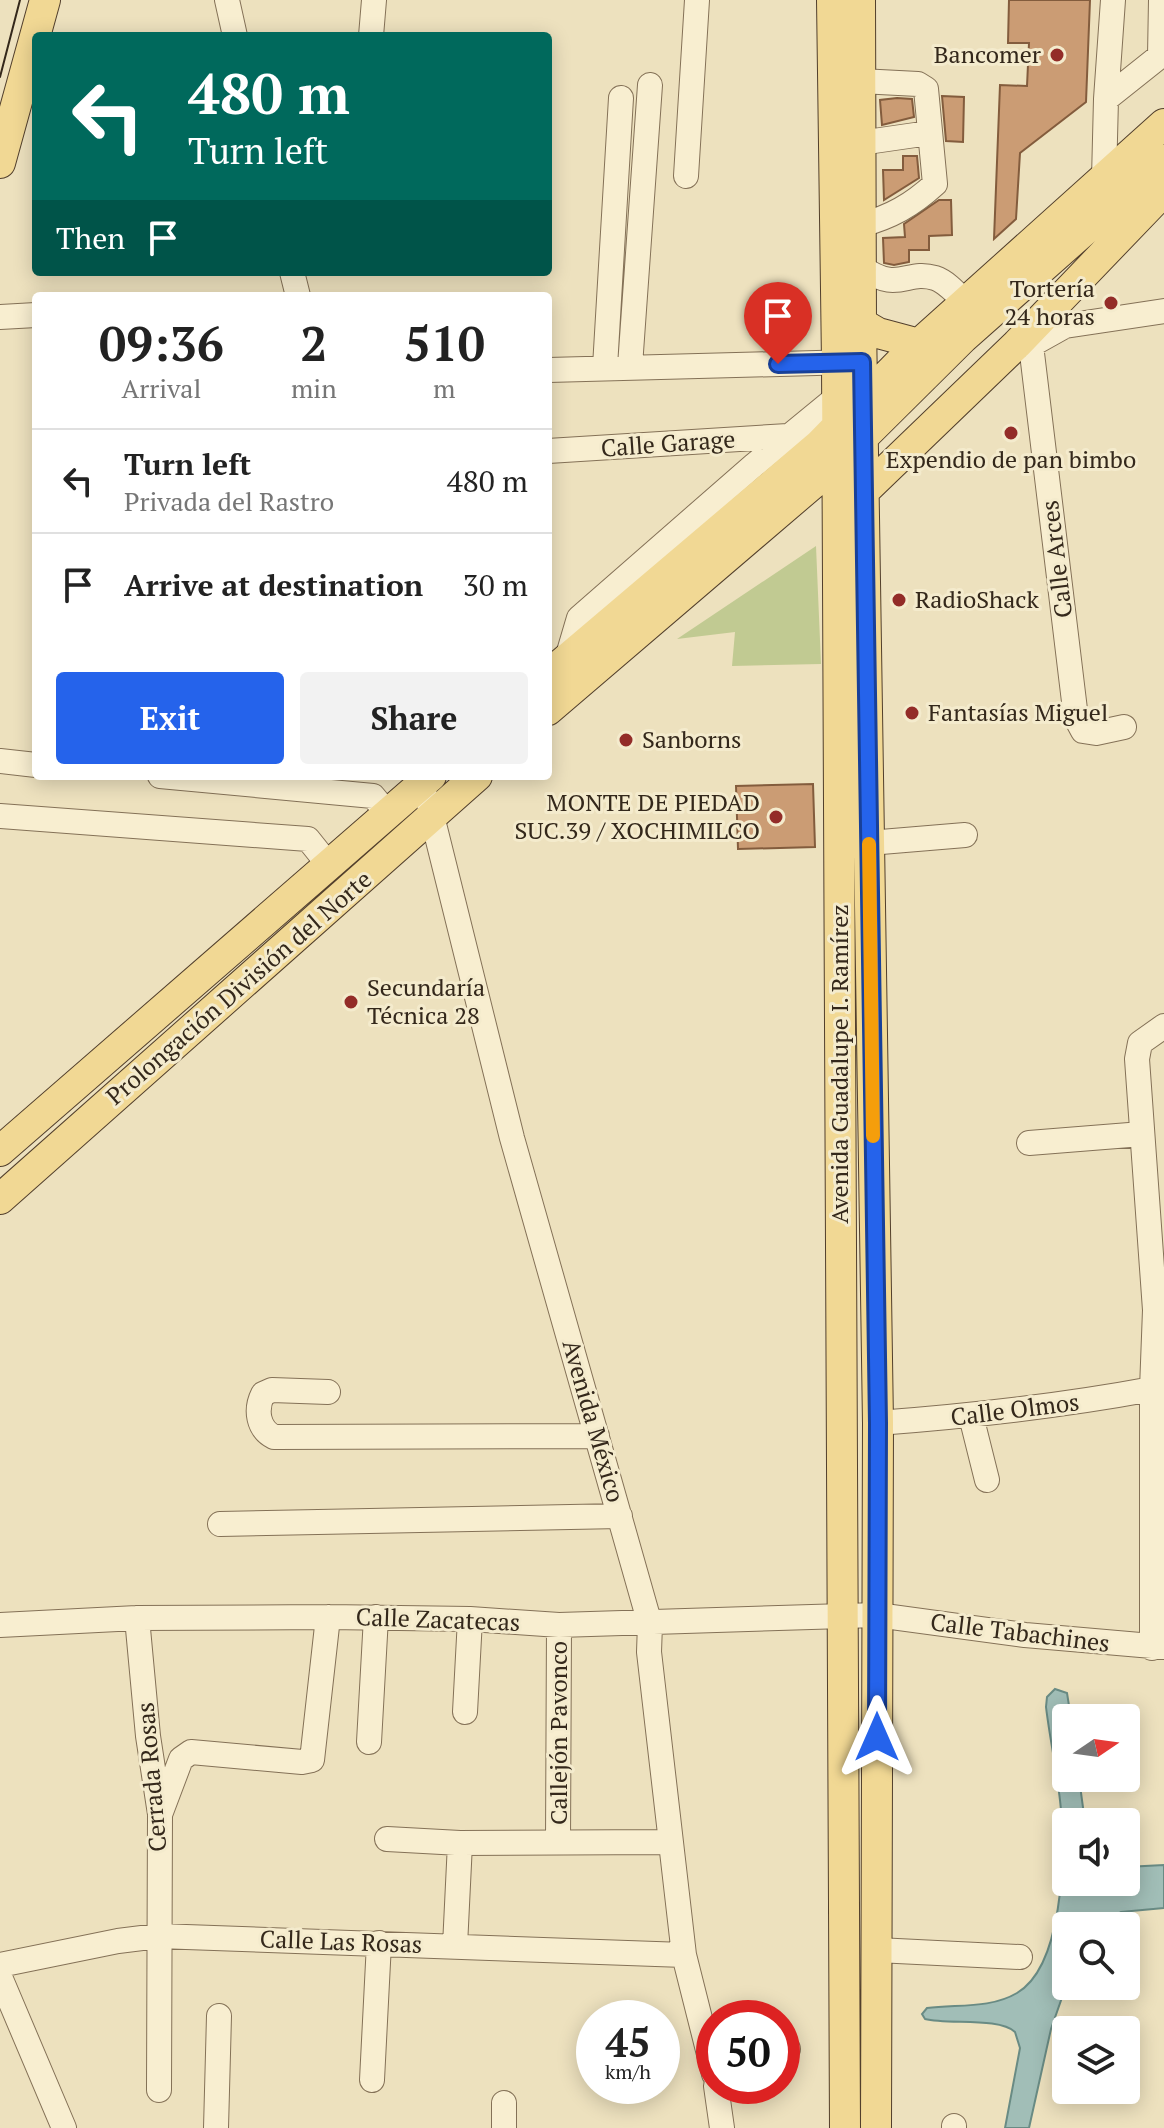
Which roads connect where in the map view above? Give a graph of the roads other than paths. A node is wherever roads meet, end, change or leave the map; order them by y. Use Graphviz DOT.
graph roads {
  1 [pos="45,0"];
  2 [pos="227,0"];
  3 [pos="374,0"];
  4 [pos="697,0"];
  5 [pos="832,0"];
  6 [pos="860,0"];
  7 [pos="1113,0"];
  8 [pos="1161,0"];
  9 [pos="36,32"];
  10 [pos="234,32"];
  11 [pos="371,32"];
  12 [pos="32,47"];
  13 [pos="1162,54"];
  14 [pos="860,81"];
  15 [pos="650,85"];
  16 [pos="621,98"];
  17 [pos="1106,99"];
  18 [pos="1164,124"];
  19 [pos="929,133"];
  20 [pos="860,143"];
  21 [pos="1164,160"];
  22 [pos="0,163"];
  23 [pos="1164,172"];
  24 [pos="686,176"];
  25 [pos="1104,178"];
  26 [pos="1164,191"];
  27 [pos="861,225"];
  28 [pos="861,267"];
  29 [pos="966,303"];
  30 [pos="1164,311"];
  31 [pos="32,315"];
  32 [pos="0,317"];
  33 [pos="861,323"];
  34 [pos="919,344"];
  35 [pos="1015,344"];
  36 [pos="850,362"];
  37 [pos="630,366"];
  38 [pos="605,367"];
  39 [pos="552,370"];
  40 [pos="850,416"];
  41 [pos="788,436"];
  42 [pos="552,451"];
  43 [pos="848,487"];
  44 [pos="780,512"];
  45 [pos="554,687"];
  46 [pos="1124,727"];
  47 [pos="0,761"];
  48 [pos="32,765"];
  49 [pos="203,780"];
  50 [pos="424,780"];
  51 [pos="426,780"];
  52 [pos="473,780"];
  53 [pos="388,814"];
  54 [pos="0,816"];
  55 [pos="433,817"];
  56 [pos="965,835"];
  57 [pos="869,843"];
  58 [pos="328,864"];
  59 [pos="1164,1026"];
  60 [pos="1142,1134"];
  61 [pos="1029,1143"];
  62 [pos="0,1151"];
  63 [pos="0,1199"];
  64 [pos="1156,1205"];
  65 [pos="1159,1310"];
  66 [pos="1152,1389"];
  67 [pos="328,1392"];
  68 [pos="971,1416"];
  69 [pos="878,1423"];
  70 [pos="597,1436"];
  71 [pos="1158,1473"];
  72 [pos="987,1480"];
  73 [pos="620,1516"];
  74 [pos="220,1524"];
  75 [pos="843,1615"];
  76 [pos="877,1615"];
  77 [pos="328,1617"];
  78 [pos="376,1617"];
  79 [pos="137,1618"];
  80 [pos="470,1619"];
  81 [pos="650,1624"];
  82 [pos="0,1625"];
  83 [pos="559,1625"];
  84 [pos="1158,1648"];
  85 [pos="465,1712"];
  86 [pos="369,1742"];
  87 [pos="160,1814"];
  88 [pos="387,1839"];
  89 [pos="558,1842"];
  90 [pos="669,1842"];
  91 [pos="460,1843"];
  92 [pos="158,1936"];
  93 [pos="379,1943"];
  94 [pos="455,1946"];
  95 [pos="877,1950"];
  96 [pos="684,1955"];
  97 [pos="1020,1957"];
  98 [pos="0,1965"];
  99 [pos="0,1977"];
  100 [pos="697,2000"];
  101 [pos="219,2016"];
  102 [pos="372,2080"];
  103 [pos="159,2090"];
  104 [pos="504,2103"];
  105 [pos="719,2104"];
  106 [pos="64,2128"];
  107 [pos="216,2128"];
  108 [pos="504,2128"];
  109 [pos="722,2128"];
  110 [pos="845,2128"];
  111 [pos="876,2128"];
  1 -- 9 [label="main road"];
  2 -- 10 [label="street"];
  3 -- 11 [label="street"];
  4 -- 24 [label="street"];
  5 -- 36 [label="main road, Avenida Guadalupe I. Ramírez"];
  6 -- 14 [label="main road, Avenida Guadalupe I. Ramírez"];
  7 -- 17 [label="street"];
  8 -- 13 [label="street"];
  12 -- 22 [label="main road"];
  13 -- 17 [label="street"];
  14 -- 19 [label="street"];
  14 -- 20 [label="main road, Avenida Guadalupe I. Ramírez"];
  15 -- 37 [label="street"];
  16 -- 38 [label="street"];
  17 -- 25 [label="street"];
  18 -- 25 [label="main road"];
  19 -- 20 [label="street"];
  19 -- 27 [label="street"];
  20 -- 27 [label="main road, Avenida Guadalupe I. Ramírez"];
  21 -- 40 [label="main road"];
  23 -- 35 [label="main road"];
  25 -- 29 [label="main road"];
  26 -- 35 [label="main road"];
  27 -- 28 [label="main road, Avenida Guadalupe I. Ramírez"];
  28 -- 29 [label="street"];
  28 -- 33 [label="main road, Avenida Guadalupe I. Ramírez"];
  29 -- 34 [label="main road"];
  30 -- 35 [label="street"];
  31 -- 32 [label="street"];
  33 -- 34 [label="main road"];
  33 -- 36 [label="main road, Avenida Guadalupe I. Ramírez"];
  34 -- 40 [label="main road"];
  35 -- 43 [label="main road"];
  35 -- 46 [label="street, Calle Arces"];
  36 -- 37 [label="street"];
  36 -- 40 [label="main road, Avenida Guadalupe I. Ramírez"];
  37 -- 38 [label="street"];
  38 -- 39 [label="street"];
  40 -- 41 [label="street"];
  40 -- 43 [label="main road, Avenida Guadalupe I. Ramírez"];
  40 -- 45 [label="main road"];
  41 -- 42 [label="street, Calle Garage"];
  41 -- 45 [label="street"];
  43 -- 44 [label="main road"];
  43 -- 44 [label="main road"];
  43 -- 57 [label="main road, Avenida Guadalupe I. Ramírez"];
  43 -- 75 [label="main road, Avenida Guadalupe I. Ramírez"];
  44 -- 45 [label="main road"];
  47 -- 48 [label="street"];
  49 -- 53 [label="street"];
  50 -- 53 [label="main road, Prolongación División del Norte"];
  51 -- 55 [label="street, Avenida México"];
  52 -- 55 [label="main road, Prolongación División del Norte"];
  53 -- 58 [label="main road, Prolongación División del Norte"];
  54 -- 58 [label="street"];
  55 -- 63 [label="main road, Prolongación División del Norte"];
  55 -- 70 [label="street, Avenida México"];
  56 -- 57 [label="street"];
  57 -- 69 [label="main road, Avenida Guadalupe I. Ramírez"];
  58 -- 62 [label="main road, Prolongación División del Norte"];
  59 -- 60 [label="street"];
  60 -- 61 [label="street"];
  60 -- 64 [label="street"];
  64 -- 65 [label="street"];
  65 -- 66 [label="street"];
  66 -- 68 [label="street, Calle Olmos"];
  66 -- 71 [label="street"];
  67 -- 70 [label="street"];
  68 -- 69 [label="street, Calle Olmos"];
  68 -- 72 [label="street"];
  69 -- 76 [label="main road, Avenida Guadalupe I. Ramírez"];
  70 -- 73 [label="street, Avenida México"];
  71 -- 84 [label="street"];
  73 -- 74 [label="street"];
  73 -- 81 [label="street, Avenida México"];
  75 -- 76 [label="street, Calle Zacatecas"];
  75 -- 81 [label="street, Calle Zacatecas"];
  75 -- 110 [label="main road, Avenida Guadalupe I. Ramírez"];
  76 -- 84 [label="street, Calle Tabachines"];
  76 -- 95 [label="main road, Avenida Guadalupe I. Ramírez"];
  77 -- 78 [label="street, Calle Zacatecas"];
  77 -- 79 [label="street, Calle Zacatecas"];
  77 -- 87 [label="street"];
  78 -- 80 [label="street, Calle Zacatecas"];
  78 -- 86 [label="street"];
  79 -- 82 [label="street, Calle Zacatecas"];
  79 -- 87 [label="street, Cerrada Rosas"];
  80 -- 83 [label="street, Calle Zacatecas"];
  80 -- 85 [label="street"];
  81 -- 83 [label="street, Calle Zacatecas"];
  81 -- 90 [label="street, Avenida México"];
  83 -- 89 [label="street, Callejón Pavonco"];
  87 -- 92 [label="street, Cerrada Rosas"];
  88 -- 91 [label="street"];
  89 -- 90 [label="street"];
  89 -- 91 [label="street"];
  90 -- 96 [label="street, Avenida México"];
  91 -- 94 [label="street"];
  92 -- 93 [label="street, Calle Las Rosas"];
  92 -- 98 [label="street, Calle Las Rosas"];
  92 -- 103 [label="street, Cerrada Rosas"];
  93 -- 94 [label="street, Calle Las Rosas"];
  93 -- 102 [label="street"];
  94 -- 96 [label="street, Calle Las Rosas"];
  95 -- 97 [label="street"];
  95 -- 111 [label="main road, Avenida Guadalupe I. Ramírez"];
  96 -- 100 [label="street, Avenida México"];
  99 -- 106 [label="street"];
  101 -- 107 [label="street"];
  104 -- 108 [label="street"];
  105 -- 109 [label="street"];
}
